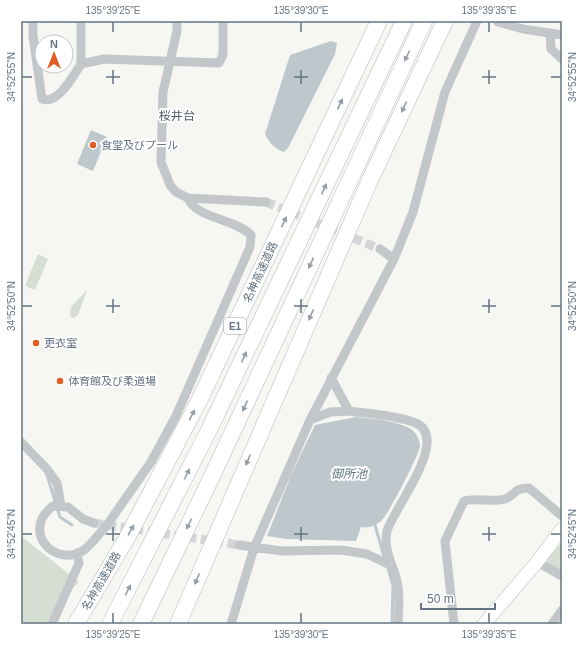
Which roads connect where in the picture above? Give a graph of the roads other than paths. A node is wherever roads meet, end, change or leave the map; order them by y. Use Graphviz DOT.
graph roads {
  1 [pos="33,21"];
  2 [pos="81,21"];
  3 [pos="177,21"];
  4 [pos="223,21"];
  5 [pos="379,21"];
  6 [pos="404,21"];
  7 [pos="424,21"];
  8 [pos="445,21"];
  9 [pos="477,21"];
  10 [pos="498,22"];
  11 [pos="550,33"];
  12 [pos="562,35"];
  13 [pos="562,59"];
  14 [pos="170,62"];
  15 [pos="81,64"];
  16 [pos="188,198"];
  17 [pos="266,202"];
  18 [pos="380,249"];
  19 [pos="394,259"];
  20 [pos="331,378"];
  21 [pos="349,411"];
  22 [pos="310,420"];
  23 [pos="21,442"];
  24 [pos="58,505"];
  25 [pos="562,516"];
  26 [pos="94,523"];
  27 [pos="562,530"];
  28 [pos="239,545"];
  29 [pos="84,549"];
  30 [pos="253,550"];
  31 [pos="537,562"];
  32 [pos="387,563"];
  33 [pos="562,576"];
  34 [pos="562,610"];
  35 [pos="52,624"];
  36 [pos="76,624"];
  37 [pos="110,624"];
  38 [pos="141,624"];
  39 [pos="178,624"];
  40 [pos="231,624"];
  41 [pos="398,624"];
  42 [pos="454,624"];
  43 [pos="484,624"];
  44 [pos="552,624"];
  1 -- 15 [label="street"];
  2 -- 15 [label="street"];
  3 -- 14 [label="street"];
  4 -- 14 [label="street"];
  36 -- 5 [label="highway, 名神高速道路 / E1, one-way"];
  37 -- 6 [label="highway, 名神高速道路 / E1, one-way"];
  7 -- 38 [label="highway, one-way"];
  8 -- 39 [label="highway, one-way"];
  9 -- 19 [label="street"];
  10 -- 11 [label="street"];
  11 -- 12 [label="street"];
  11 -- 13 [label="street"];
  14 -- 15 [label="street"];
  14 -- 16 [label="street"];
  16 -- 17 [label="street"];
  16 -- 29 [label="street"];
  18 -- 19 [label="street"];
  19 -- 20 [label="street"];
  20 -- 21 [label="street"];
  20 -- 22 [label="street"];
  21 -- 22 [label="street"];
  21 -- 32 [label="street"];
  22 -- 30 [label="street"];
  23 -- 24 [label="street"];
  24 -- 26 [label="street"];
  24 -- 29 [label="street"];
  25 -- 42 [label="street"];
  27 -- 31 [label="street"];
  28 -- 30 [label="street"];
  29 -- 35 [label="street"];
  30 -- 32 [label="street"];
  30 -- 40 [label="street"];
  31 -- 33 [label="street"];
  31 -- 43 [label="street"];
  32 -- 41 [label="street"];
  34 -- 44 [label="street"];
}
